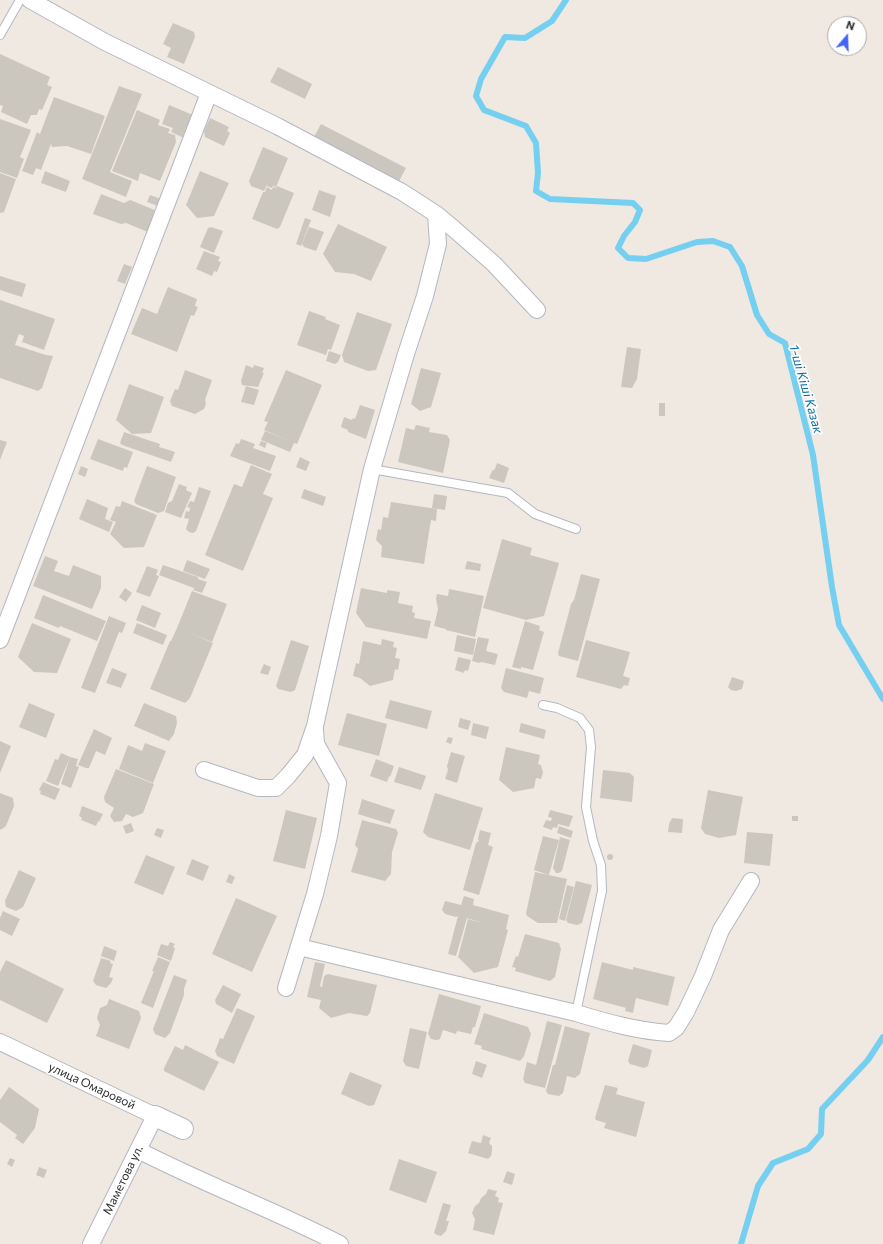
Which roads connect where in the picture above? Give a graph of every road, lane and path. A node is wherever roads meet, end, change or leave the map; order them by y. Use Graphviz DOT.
graph roads {
  1 [pos="20,0"];
  2 [pos="30,0"];
  3 [pos="0,35"];
  4 [pos="210,93"];
  5 [pos="436,214"];
  6 [pos="537,310"];
  7 [pos="372,469"];
  8 [pos="576,529"];
  9 [pos="0,640"];
  10 [pos="543,705"];
  11 [pos="315,726"];
  12 [pos="204,770"];
  13 [pos="751,881"];
  14 [pos="299,946"];
  15 [pos="286,988"];
  16 [pos="576,1013"];
  17 [pos="0,1042"];
  18 [pos="155,1116"];
  19 [pos="183,1129"];
  20 [pos="138,1150"];
  21 [pos="91,1244"];
  22 [pos="340,1244"];
  1 -- 3 [label="lane"];
  2 -- 4 [label="street"];
  4 -- 5 [label="street"];
  4 -- 9 [label="street"];
  5 -- 6 [label="street"];
  5 -- 7 [label="street"];
  7 -- 8 [label="lane"];
  7 -- 11 [label="street"];
  10 -- 16 [label="lane"];
  11 -- 12 [label="street"];
  11 -- 14 [label="street"];
  13 -- 16 [label="street"];
  14 -- 15 [label="street"];
  14 -- 16 [label="street"];
  17 -- 18 [label="street, улица Омаровой"];
  18 -- 19 [label="street, улица Омаровой"];
  18 -- 20 [label="street, Маметова ул."];
  20 -- 21 [label="street, Маметова ул."];
  20 -- 22 [label="street"];
}
